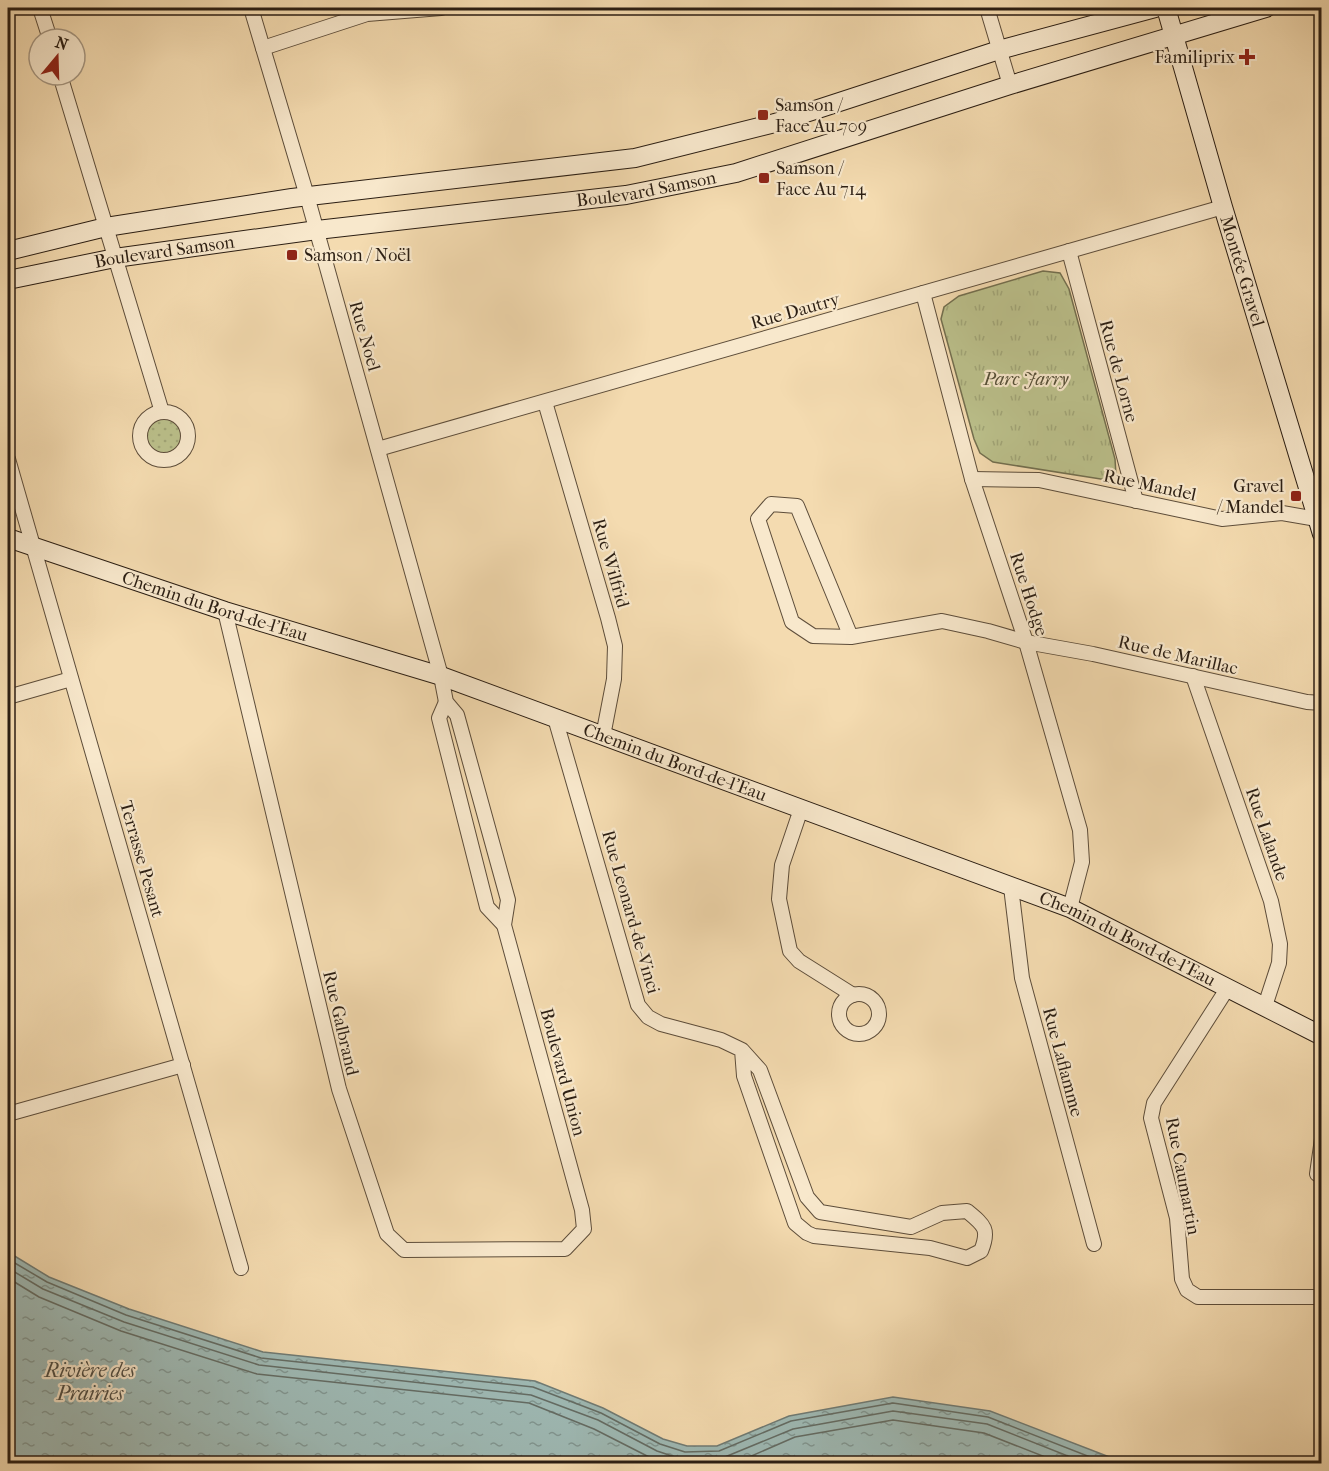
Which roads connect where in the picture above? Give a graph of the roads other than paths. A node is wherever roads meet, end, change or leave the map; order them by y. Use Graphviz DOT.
graph roads {
  1 [pos="40,8"];
  2 [pos="250,8"];
  3 [pos="441,8"];
  4 [pos="987,8"];
  5 [pos="1155,8"];
  6 [pos="1166,8"];
  7 [pos="1266,8"];
  8 [pos="46,27"];
  9 [pos="1174,36"];
  10 [pos="263,48"];
  11 [pos="999,50"];
  12 [pos="1010,85"];
  13 [pos="64,87"];
  14 [pos="308,196"];
  15 [pos="1223,207"];
  16 [pos="106,227"];
  17 [pos="317,230"];
  18 [pos="8,251"];
  19 [pos="1069,251"];
  20 [pos="115,258"];
  21 [pos="8,280"];
  22 [pos="923,293"];
  23 [pos="545,402"];
  24 [pos="162,412"];
  25 [pos="378,449"];
  26 [pos="8,459"];
  27 [pos="972,479"];
  28 [pos="1136,501"];
  29 [pos="1320,524"];
  30 [pos="8,538"];
  31 [pos="33,546"];
  32 [pos="225,611"];
  33 [pos="851,637"];
  34 [pos="1026,642"];
  35 [pos="441,676"];
  36 [pos="1192,676"];
  37 [pos="71,679"];
  38 [pos="8,697"];
  39 [pos="446,702"];
  40 [pos="1322,703"];
  41 [pos="555,718"];
  42 [pos="603,736"];
  43 [pos="801,809"];
  44 [pos="1011,887"];
  45 [pos="1070,908"];
  46 [pos="504,925"];
  47 [pos="1227,989"];
  48 [pos="853,995"];
  49 [pos="1265,1006"];
  50 [pos="1322,1036"];
  51 [pos="742,1050"];
  52 [pos="183,1065"];
  53 [pos="8,1114"];
  54 [pos="1322,1139"];
  55 [pos="1317,1174"];
  56 [pos="820,1212"];
  57 [pos="584,1229"];
  58 [pos="807,1233"];
  59 [pos="1094,1244"];
  60 [pos="241,1268"];
  61 [pos="1322,1297"];
  1 -- 8 [label="street"];
  2 -- 10 [label="street, Rue Noel"];
  3 -- 10 [label="street"];
  4 -- 11 [label="street"];
  5 -- 11 [label="street, Boulevard Samson"];
  6 -- 9 [label="street, Montée Gravel"];
  7 -- 9 [label="street, Boulevard Samson"];
  9 -- 12 [label="street, Boulevard Samson"];
  9 -- 15 [label="street, Montée Gravel"];
  10 -- 14 [label="street, Rue Noel"];
  11 -- 12 [label="street"];
  11 -- 14 [label="street, Boulevard Samson"];
  12 -- 17 [label="street, Boulevard Samson"];
  13 -- 16 [label="street"];
  14 -- 16 [label="street, Boulevard Samson"];
  14 -- 17 [label="street, Rue Noel"];
  15 -- 19 [label="street, Rue Dautry"];
  15 -- 29 [label="street, Montée Gravel"];
  16 -- 18 [label="street, Boulevard Samson"];
  16 -- 20 [label="street"];
  17 -- 20 [label="street, Boulevard Samson"];
  17 -- 25 [label="street, Rue Noel"];
  19 -- 22 [label="street, Rue Dautry"];
  19 -- 28 [label="street, Rue de Lorne"];
  20 -- 21 [label="street, Boulevard Samson"];
  20 -- 24 [label="street"];
  22 -- 23 [label="street, Rue Dautry"];
  22 -- 27 [label="street, Rue Hodge"];
  23 -- 25 [label="street, Rue Dautry"];
  23 -- 42 [label="street, Rue Wilfrid"];
  25 -- 35 [label="street, Rue Noel"];
  26 -- 31 [label="street, Terrasse Pesant"];
  27 -- 28 [label="street, Rue Mandel"];
  27 -- 34 [label="street, Rue Hodge"];
  28 -- 29 [label="street, Rue Mandel"];
  30 -- 31 [label="street, Chemin du Bord-de-l'Eau"];
  31 -- 32 [label="street, Chemin du Bord-de-l'Eau"];
  31 -- 37 [label="street, Terrasse Pesant"];
  32 -- 35 [label="street, Chemin du Bord-de-l'Eau"];
  32 -- 57 [label="street, Rue Galbrand"];
  33 -- 33 [label="street, Rue de Marillac"];
  33 -- 34 [label="street, Rue de Marillac"];
  34 -- 36 [label="street, Rue de Marillac"];
  34 -- 45 [label="street, Rue Hodge"];
  35 -- 39 [label="street, Boulevard Union"];
  35 -- 41 [label="street, Chemin du Bord-de-l'Eau"];
  36 -- 40 [label="street, Rue de Marillac"];
  36 -- 49 [label="street, Rue Lalande"];
  37 -- 38 [label="street"];
  37 -- 52 [label="street, Terrasse Pesant"];
  39 -- 46 [label="street, Boulevard Union"];
  39 -- 46 [label="street, Boulevard Union"];
  41 -- 42 [label="street, Chemin du Bord-de-l'Eau"];
  41 -- 51 [label="street, Rue Leonard-de-Vinci"];
  42 -- 43 [label="street, Chemin du Bord-de-l'Eau"];
  43 -- 44 [label="street, Chemin du Bord-de-l'Eau"];
  43 -- 48 [label="street"];
  44 -- 45 [label="street, Chemin du Bord-de-l'Eau"];
  44 -- 59 [label="street, Rue Laflamme"];
  45 -- 47 [label="street, Chemin du Bord-de-l'Eau"];
  46 -- 57 [label="street, Boulevard Union"];
  47 -- 49 [label="street, Chemin du Bord-de-l'Eau"];
  47 -- 61 [label="street, Rue Caumartin"];
  49 -- 50 [label="street, Chemin du Bord-de-l'Eau"];
  51 -- 56 [label="street, Rue Leonard-de-Vinci"];
  51 -- 58 [label="street"];
  52 -- 53 [label="street"];
  52 -- 60 [label="street, Terrasse Pesant"];
  54 -- 55 [label="street"];
  56 -- 58 [label="street"];
  56 -- 58 [label="street"];
}
